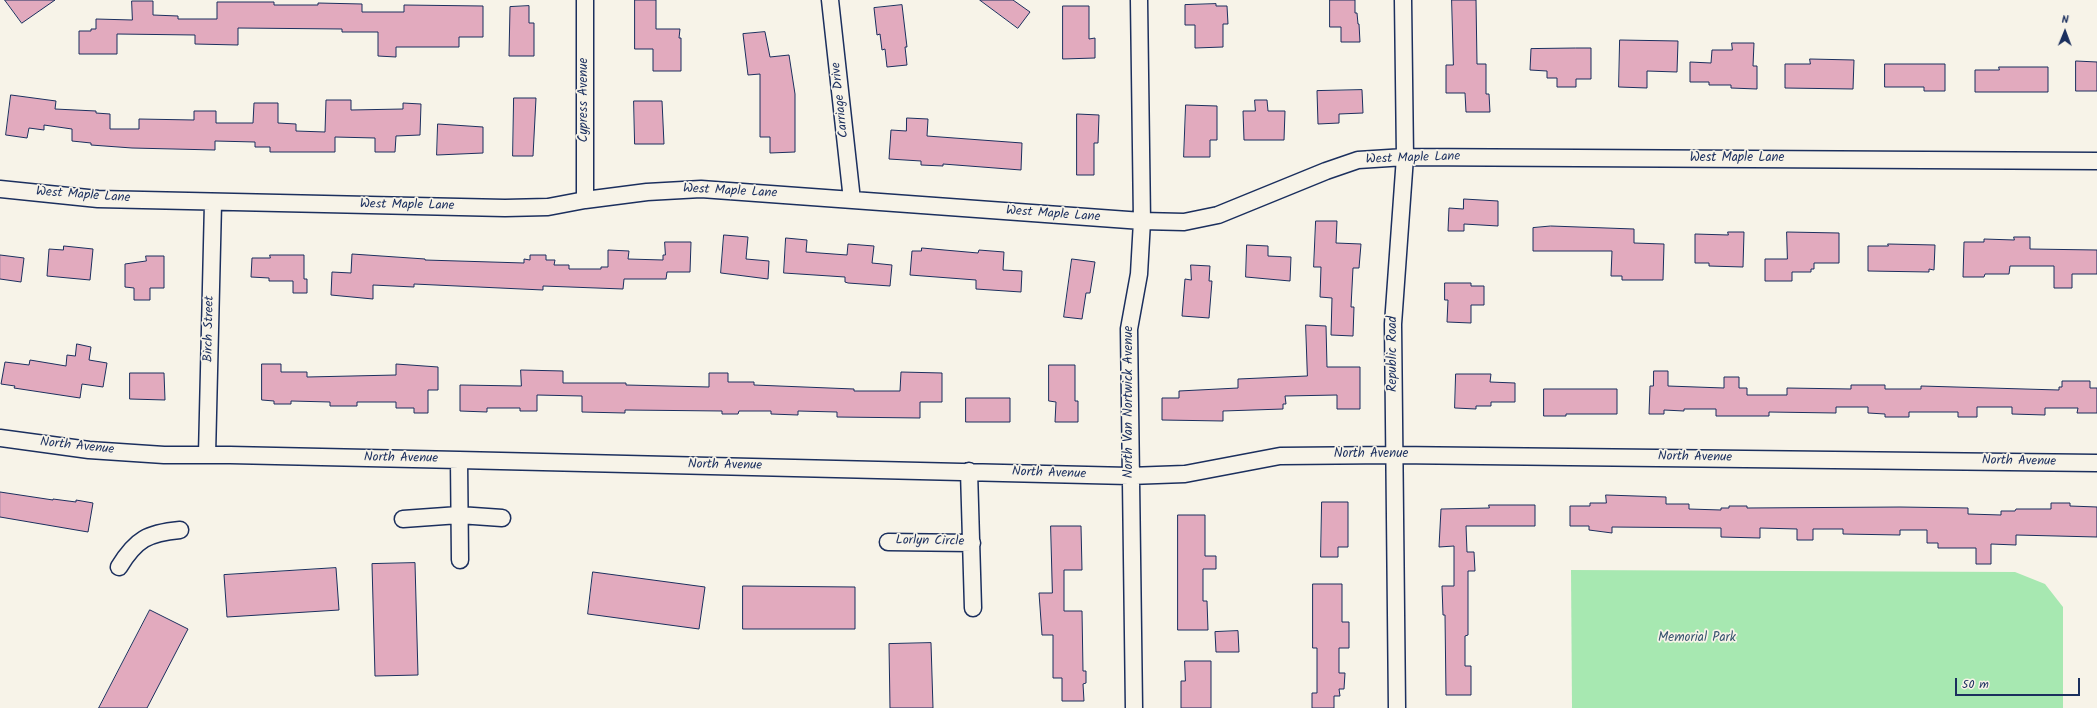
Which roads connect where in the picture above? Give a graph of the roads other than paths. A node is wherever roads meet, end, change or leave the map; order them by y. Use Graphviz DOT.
graph roads {
  1 [pos="585,0"];
  2 [pos="830,0"];
  3 [pos="1139,0"];
  4 [pos="1403,0"];
  5 [pos="1405,157"];
  6 [pos="2097,161"];
  7 [pos="0,189"];
  8 [pos="585,200"];
  9 [pos="852,200"];
  10 [pos="213,203"];
  11 [pos="1142,221"];
  12 [pos="0,438"];
  13 [pos="207,455"];
  14 [pos="1394,455"];
  15 [pos="459,460"];
  16 [pos="2097,462"];
  17 [pos="969,471"];
  18 [pos="1129,476"];
  19 [pos="458,515"];
  20 [pos="502,518"];
  21 [pos="403,519"];
  22 [pos="180,530"];
  23 [pos="888,542"];
  24 [pos="972,543"];
  25 [pos="460,560"];
  26 [pos="119,567"];
  27 [pos="973,608"];
  28 [pos="1134,708"];
  29 [pos="1397,708"];
  1 -- 8 [label="street, Cypress Avenue"];
  2 -- 9 [label="street, Carriage Drive"];
  3 -- 11 [label="street, North Van Nortwick Avenue"];
  4 -- 5 [label="street, Republic Road"];
  5 -- 6 [label="street, West Maple Lane"];
  5 -- 11 [label="street, West Maple Lane"];
  5 -- 14 [label="street, Republic Road"];
  7 -- 10 [label="street, West Maple Lane"];
  8 -- 9 [label="street, West Maple Lane"];
  8 -- 10 [label="street, West Maple Lane"];
  9 -- 11 [label="street, West Maple Lane"];
  10 -- 13 [label="street, Birch Street"];
  11 -- 18 [label="street, North Van Nortwick Avenue"];
  12 -- 13 [label="street, North Avenue"];
  13 -- 15 [label="street, North Avenue"];
  14 -- 16 [label="street, North Avenue"];
  14 -- 18 [label="street, North Avenue"];
  14 -- 29 [label="street, Republic Road"];
  15 -- 17 [label="street, North Avenue"];
  15 -- 19 [label="street"];
  17 -- 18 [label="street, North Avenue"];
  17 -- 24 [label="street, Lorlyn Circle"];
  18 -- 28 [label="street, North Van Nortwick Avenue"];
  19 -- 20 [label="street"];
  19 -- 21 [label="street"];
  19 -- 25 [label="street"];
  22 -- 26 [label="street"];
  23 -- 24 [label="street, Lorlyn Circle"];
  24 -- 27 [label="street, Lorlyn Circle"];
}
